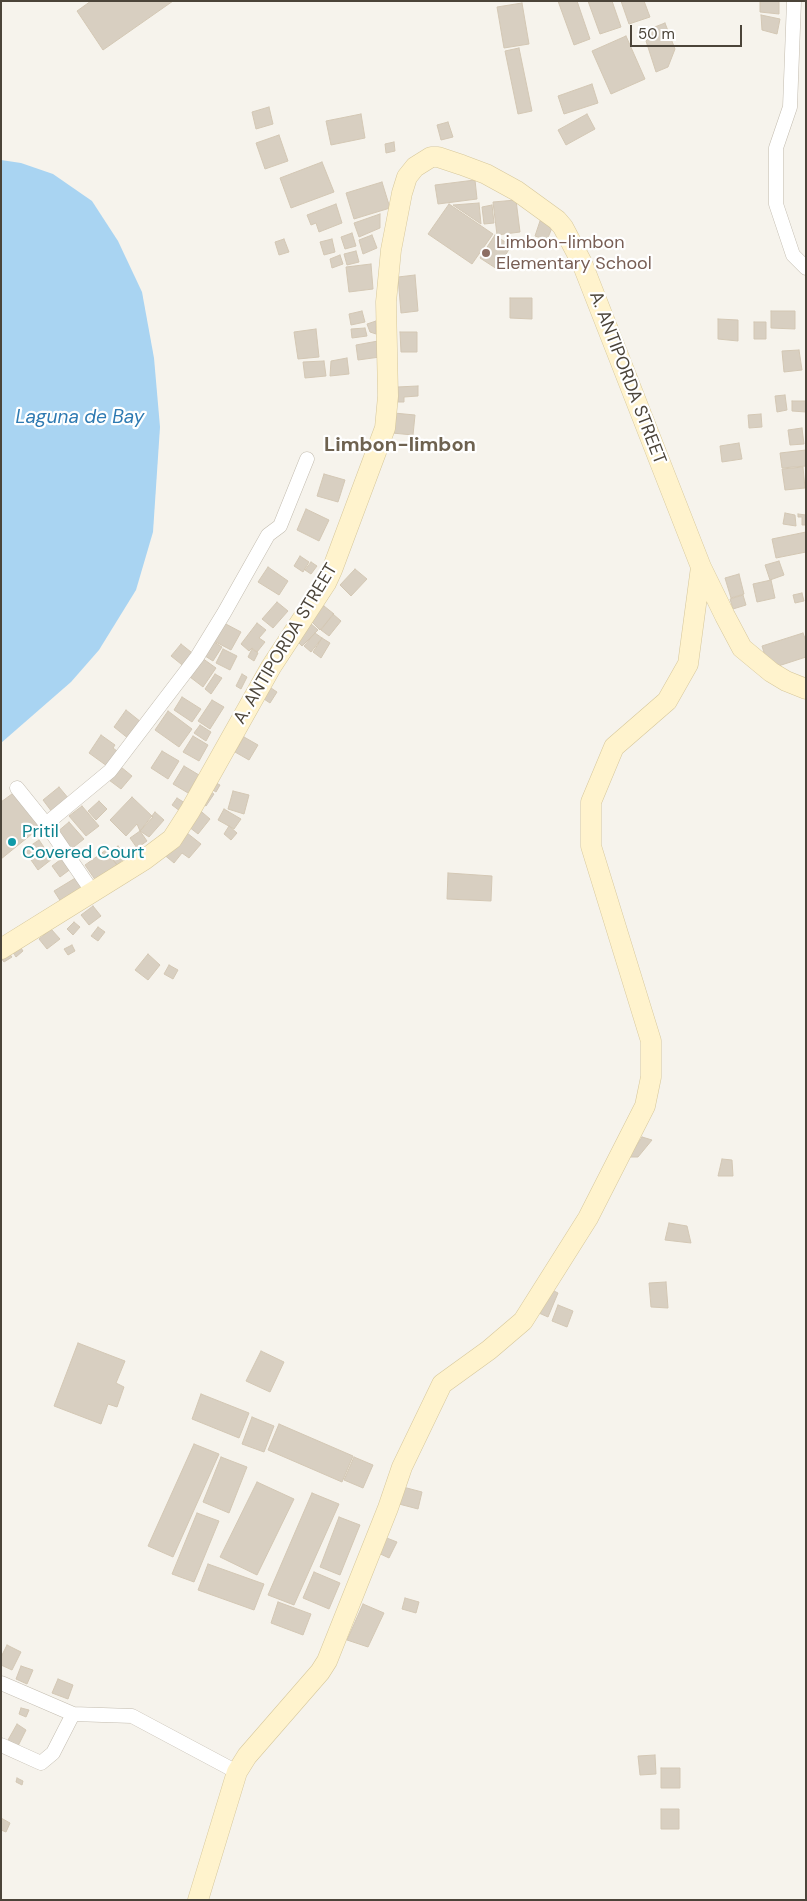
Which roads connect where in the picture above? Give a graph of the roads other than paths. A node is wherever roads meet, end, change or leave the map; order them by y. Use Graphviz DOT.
graph roads {
  1 [pos="794,1"];
  2 [pos="806,268"];
  3 [pos="307,459"];
  4 [pos="700,567"];
  5 [pos="806,689"];
  6 [pos="17,788"];
  7 [pos="46,824"];
  8 [pos="92,891"];
  9 [pos="1,949"];
  10 [pos="1,1683"];
  11 [pos="73,1714"];
  12 [pos="1,1745"];
  13 [pos="237,1772"];
  14 [pos="198,1900"];
  1 -- 2 [label="street"];
  3 -- 7 [label="street"];
  4 -- 5 [label="street, A. ANTIPORDA STREET"];
  4 -- 8 [label="street, A. ANTIPORDA STREET"];
  4 -- 13 [label="street"];
  6 -- 7 [label="street"];
  7 -- 8 [label="street"];
  8 -- 9 [label="street, A. ANTIPORDA STREET"];
  10 -- 11 [label="street"];
  11 -- 12 [label="street"];
  11 -- 13 [label="street"];
  13 -- 14 [label="street"];
}
